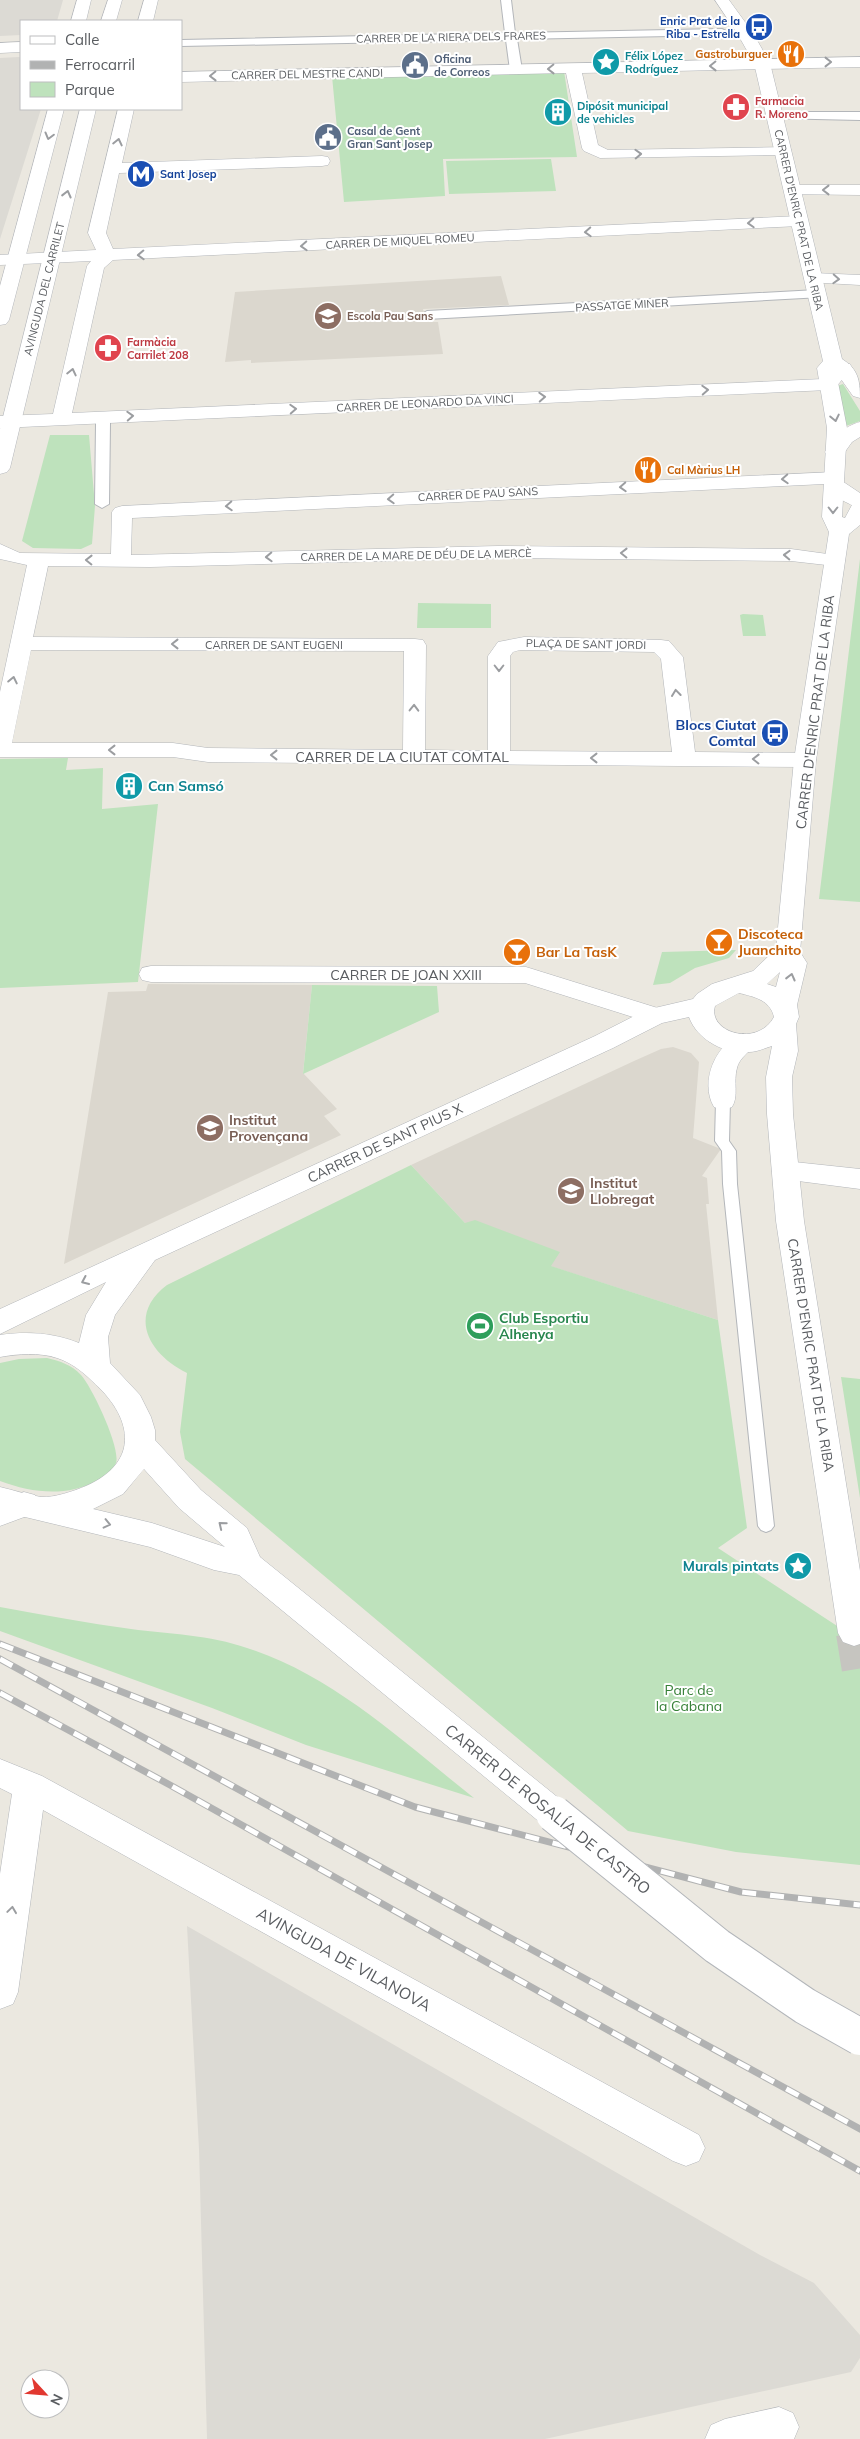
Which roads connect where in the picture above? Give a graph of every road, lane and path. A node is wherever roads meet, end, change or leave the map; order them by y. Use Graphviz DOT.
graph roads {
  1 [pos="84,0"];
  2 [pos="114,0"];
  3 [pos="151,0"];
  4 [pos="506,0"];
  5 [pos="722,0"];
  6 [pos="79,20"];
  7 [pos="109,20"];
  8 [pos="146,20"];
  9 [pos="722,32"];
  10 [pos="510,33"];
  11 [pos="182,43"];
  12 [pos="20,47"];
  13 [pos="0,48"];
  14 [pos="860,62"];
  15 [pos="762,63"];
  16 [pos="573,69"];
  17 [pos="516,70"];
  18 [pos="182,77"];
  19 [pos="56,110"];
  20 [pos="88,110"];
  21 [pos="126,110"];
  22 [pos="774,116"];
  23 [pos="860,116"];
  24 [pos="783,150"];
  25 [pos="322,161"];
  26 [pos="112,168"];
  27 [pos="792,190"];
  28 [pos="860,190"];
  29 [pos="799,221"];
  30 [pos="108,256"];
  31 [pos="52,258"];
  32 [pos="8,260"];
  33 [pos="860,280"];
  34 [pos="815,286"];
  35 [pos="427,315"];
  36 [pos="0,320"];
  37 [pos="838,365"];
  38 [pos="828,384"];
  39 [pos="860,392"];
  40 [pos="61,419"];
  41 [pos="6,422"];
  42 [pos="103,423"];
  43 [pos="860,428"];
  44 [pos="836,452"];
  45 [pos="0,468"];
  46 [pos="834,481"];
  47 [pos="860,502"];
  48 [pos="102,504"];
  49 [pos="860,507"];
  50 [pos="839,532"];
  51 [pos="0,550"];
  52 [pos="39,559"];
  53 [pos="835,560"];
  54 [pos="121,561"];
  55 [pos="21,643"];
  56 [pos="0,744"];
  57 [pos="0,750"];
  58 [pos="414,757"];
  59 [pos="499,757"];
  60 [pos="684,759"];
  61 [pos="805,760"];
  62 [pos="788,952"];
  63 [pos="151,974"];
  64 [pos="739,986"];
  65 [pos="704,1015"];
  66 [pos="655,1016"];
  67 [pos="785,1016"];
  68 [pos="624,1032"];
  69 [pos="747,1043"];
  70 [pos="780,1077"];
  71 [pos="723,1101"];
  72 [pos="785,1170"];
  73 [pos="860,1179"];
  74 [pos="146,1254"];
  75 [pos="0,1323"];
  76 [pos="0,1346"];
  77 [pos="96,1365"];
  78 [pos="140,1443"];
  79 [pos="17,1506"];
  80 [pos="766,1526"];
  81 [pos="248,1565"];
  82 [pos="854,1632"];
  83 [pos="15,1780"];
  84 [pos="0,1992"];
  85 [pos="860,2037"];
  86 [pos="686,2148"];
  87 [pos="779,2427"];
  88 [pos="724,2439"];
  1 -- 6 [label="street"];
  2 -- 7 [label="street"];
  3 -- 8 [label="street"];
  4 -- 10 [label="street"];
  5 -- 15 [label="street, CARRER D'ENRIC PRAT DE LA RIBA"];
  9 -- 10 [label="street, CARRER DE LA RIERA DELS FRARES"];
  10 -- 11 [label="street, CARRER DE LA RIERA DELS FRARES"];
  10 -- 17 [label="street"];
  12 -- 13 [label="street"];
  15 -- 14 [label="street, CARRER DEL MESTRE CANDI, one-way"];
  15 -- 16 [label="street, CARRER DEL MESTRE CANDI, one-way"];
  15 -- 22 [label="street, CARRER D'ENRIC PRAT DE LA RIBA"];
  16 -- 17 [label="street, CARRER DEL MESTRE CANDI, one-way"];
  16 -- 24 [label="street, one-way"];
  17 -- 18 [label="street, CARRER DEL MESTRE CANDI, one-way"];
  19 -- 32 [label="street, one-way"];
  31 -- 20 [label="street, AVINGUDA DEL CARRILET, one-way"];
  26 -- 21 [label="street, one-way"];
  22 -- 23 [label="street"];
  22 -- 24 [label="street, CARRER D'ENRIC PRAT DE LA RIBA"];
  24 -- 27 [label="street, CARRER D'ENRIC PRAT DE LA RIBA"];
  25 -- 26 [label="street"];
  26 -- 30 [label="street"];
  28 -- 27 [label="street, one-way"];
  27 -- 29 [label="street, CARRER D'ENRIC PRAT DE LA RIBA"];
  29 -- 30 [label="street, CARRER DE MIQUEL ROMEU, one-way"];
  29 -- 34 [label="street, CARRER D'ENRIC PRAT DE LA RIBA"];
  30 -- 31 [label="street, CARRER DE MIQUEL ROMEU"];
  40 -- 30 [label="street, one-way"];
  31 -- 32 [label="street, CARRER DE MIQUEL ROMEU"];
  31 -- 41 [label="street, AVINGUDA DEL CARRILET"];
  32 -- 36 [label="street"];
  34 -- 33 [label="street, one-way"];
  34 -- 35 [label="street, PASSATGE MINER"];
  34 -- 37 [label="street, CARRER D'ENRIC PRAT DE LA RIBA"];
  37 -- 38 [label="street"];
  37 -- 39 [label="street, CARRER D'ENRIC PRAT DE LA RIBA"];
  40 -- 38 [label="street, CARRER DE LEONARDO DA VINCI, one-way"];
  38 -- 44 [label="street, CARRER D'ENRIC PRAT DE LA RIBA, one-way"];
  40 -- 41 [label="street, CARRER DE LEONARDO DA VINCI"];
  41 -- 45 [label="street, AVINGUDA DEL CARRILET"];
  42 -- 48 [label="street"];
  43 -- 44 [label="street"];
  44 -- 46 [label="street, CARRER D'ENRIC PRAT DE LA RIBA"];
  46 -- 47 [label="street"];
  46 -- 50 [label="street, CARRER D'ENRIC PRAT DE LA RIBA, one-way"];
  46 -- 54 [label="street, CARRER DE PAU SANS, one-way"];
  49 -- 50 [label="street"];
  50 -- 53 [label="street, CARRER D'ENRIC PRAT DE LA RIBA"];
  51 -- 52 [label="street, CARRER DE LA MARE DE DÉU DE LA MERCÈ"];
  54 -- 52 [label="street, CARRER DE LA MARE DE DÉU DE LA MERCÈ, one-way"];
  52 -- 55 [label="street"];
  53 -- 54 [label="street, CARRER DE LA MARE DE DÉU DE LA MERCÈ, one-way"];
  53 -- 61 [label="street, CARRER D'ENRIC PRAT DE LA RIBA"];
  56 -- 55 [label="street, one-way"];
  58 -- 55 [label="street, CARRER DE SANT EUGENI, one-way"];
  58 -- 57 [label="street, CARRER DE LA CIUTAT COMTAL, one-way"];
  58 -- 59 [label="street, CARRER DE LA CIUTAT COMTAL"];
  60 -- 59 [label="street, CARRER DE LA CIUTAT COMTAL, one-way"];
  60 -- 59 [label="street, PLAÇA DE SANT JORDI, one-way"];
  61 -- 60 [label="street, CARRER DE LA CIUTAT COMTAL, one-way"];
  61 -- 62 [label="street, CARRER D'ENRIC PRAT DE LA RIBA"];
  62 -- 64 [label="street"];
  67 -- 62 [label="street, CARRER D'ENRIC PRAT DE LA RIBA, one-way"];
  63 -- 66 [label="street, CARRER DE JOAN XXIII"];
  64 -- 65 [label="street"];
  64 -- 67 [label="street"];
  65 -- 66 [label="street, CARRER DE SANT PIUS X"];
  65 -- 68 [label="street, CARRER DE SANT PIUS X"];
  65 -- 69 [label="street"];
  66 -- 68 [label="street, CARRER DE SANT PIUS X"];
  67 -- 69 [label="street"];
  67 -- 70 [label="street, CARRER D'ENRIC PRAT DE LA RIBA"];
  68 -- 74 [label="street, CARRER DE SANT PIUS X"];
  69 -- 70 [label="street"];
  69 -- 71 [label="street"];
  70 -- 72 [label="street, CARRER D'ENRIC PRAT DE LA RIBA"];
  71 -- 80 [label="lane"];
  72 -- 73 [label="street"];
  72 -- 82 [label="street, CARRER D'ENRIC PRAT DE LA RIBA"];
  74 -- 75 [label="street, CARRER DE SANT PIUS X, one-way"];
  74 -- 77 [label="street, CARRER DE SANT PIUS X"];
  76 -- 77 [label="street"];
  77 -- 78 [label="street"];
  78 -- 79 [label="street"];
  81 -- 78 [label="street, CARRER DE ROSALÍA DE CASTRO, one-way"];
  79 -- 81 [label="street, CARRER DE ROSALÍA DE CASTRO, one-way"];
  81 -- 85 [label="street, CARRER DE ROSALÍA DE CASTRO, bridge"];
  84 -- 83 [label="street, one-way"];
  83 -- 86 [label="street, AVINGUDA DE VILANOVA"];
  87 -- 88 [label="street"];
}
